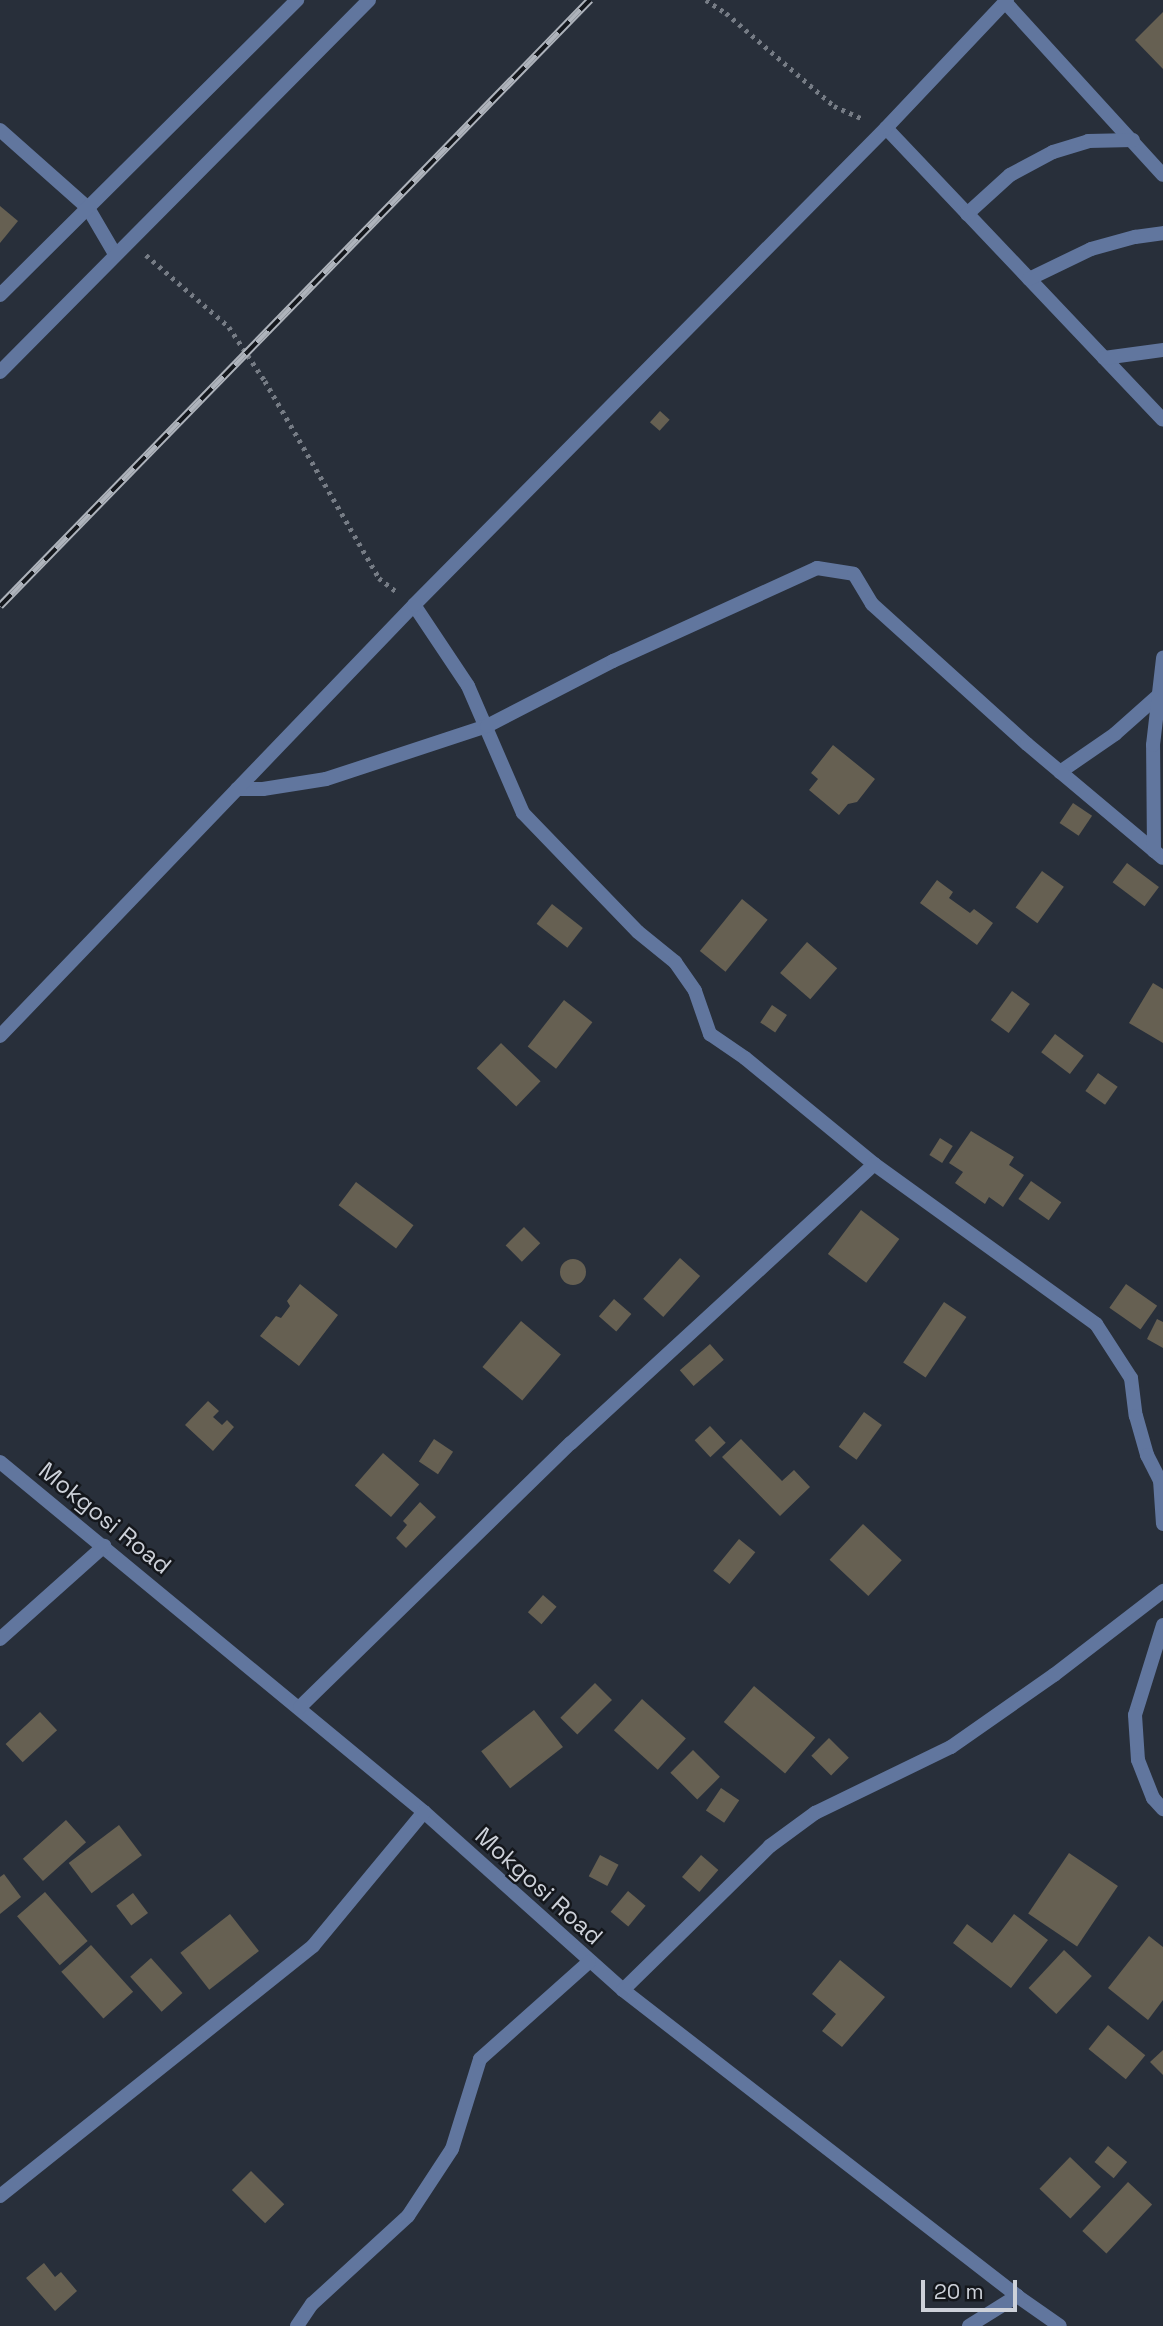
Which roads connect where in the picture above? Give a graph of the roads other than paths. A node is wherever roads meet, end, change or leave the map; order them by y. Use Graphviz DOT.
graph roads {
  1 [pos="297,0"];
  2 [pos="369,0"];
  3 [pos="1006,1"];
  4 [pos="886,128"];
  5 [pos="0,130"];
  6 [pos="1133,140"];
  7 [pos="1163,175"];
  8 [pos="89,208"];
  9 [pos="967,214"];
  10 [pos="1163,233"];
  11 [pos="115,254"];
  12 [pos="1029,279"];
  13 [pos="0,295"];
  14 [pos="1163,350"];
  15 [pos="1104,358"];
  16 [pos="0,372"];
  17 [pos="1163,420"];
  18 [pos="414,605"];
  19 [pos="1163,658"];
  20 [pos="1159,695"];
  21 [pos="487,726"];
  22 [pos="1060,772"];
  23 [pos="237,789"];
  24 [pos="1158,854"];
  25 [pos="0,1036"];
  26 [pos="874,1164"];
  27 [pos="0,1462"];
  28 [pos="1163,1524"];
  29 [pos="104,1546"];
  30 [pos="1163,1591"];
  31 [pos="1163,1625"];
  32 [pos="0,1639"];
  33 [pos="300,1707"];
  34 [pos="1163,1809"];
  35 [pos="424,1812"];
  36 [pos="589,1962"];
  37 [pos="622,1990"];
  38 [pos="0,2196"];
  39 [pos="1017,2297"];
  40 [pos="297,2326"];
  41 [pos="969,2326"];
  42 [pos="1060,2326"];
  1 -- 8 [label="street"];
  2 -- 11 [label="street"];
  3 -- 4 [label="street"];
  3 -- 6 [label="street"];
  4 -- 9 [label="street"];
  4 -- 18 [label="street"];
  5 -- 8 [label="street"];
  6 -- 7 [label="street"];
  6 -- 9 [label="street"];
  8 -- 11 [label="street"];
  8 -- 13 [label="street"];
  9 -- 12 [label="street"];
  10 -- 12 [label="street"];
  11 -- 16 [label="street"];
  12 -- 15 [label="street"];
  14 -- 15 [label="street"];
  15 -- 17 [label="street"];
  18 -- 21 [label="street"];
  18 -- 23 [label="street"];
  19 -- 20 [label="street"];
  20 -- 22 [label="street"];
  20 -- 24 [label="street"];
  21 -- 22 [label="street"];
  21 -- 23 [label="street"];
  21 -- 26 [label="street"];
  22 -- 24 [label="street"];
  23 -- 25 [label="street"];
  26 -- 28 [label="street"];
  26 -- 33 [label="street"];
  27 -- 29 [label="street, Mokgosi Road"];
  29 -- 32 [label="street"];
  29 -- 33 [label="street, Mokgosi Road"];
  30 -- 37 [label="street"];
  31 -- 34 [label="street"];
  33 -- 35 [label="street, Mokgosi Road"];
  35 -- 36 [label="street, Mokgosi Road"];
  35 -- 38 [label="street"];
  36 -- 37 [label="street, Mokgosi Road"];
  36 -- 40 [label="street"];
  37 -- 39 [label="street, Mokgosi Road"];
  39 -- 41 [label="street"];
  39 -- 42 [label="street, Mokgosi Road"];
}
